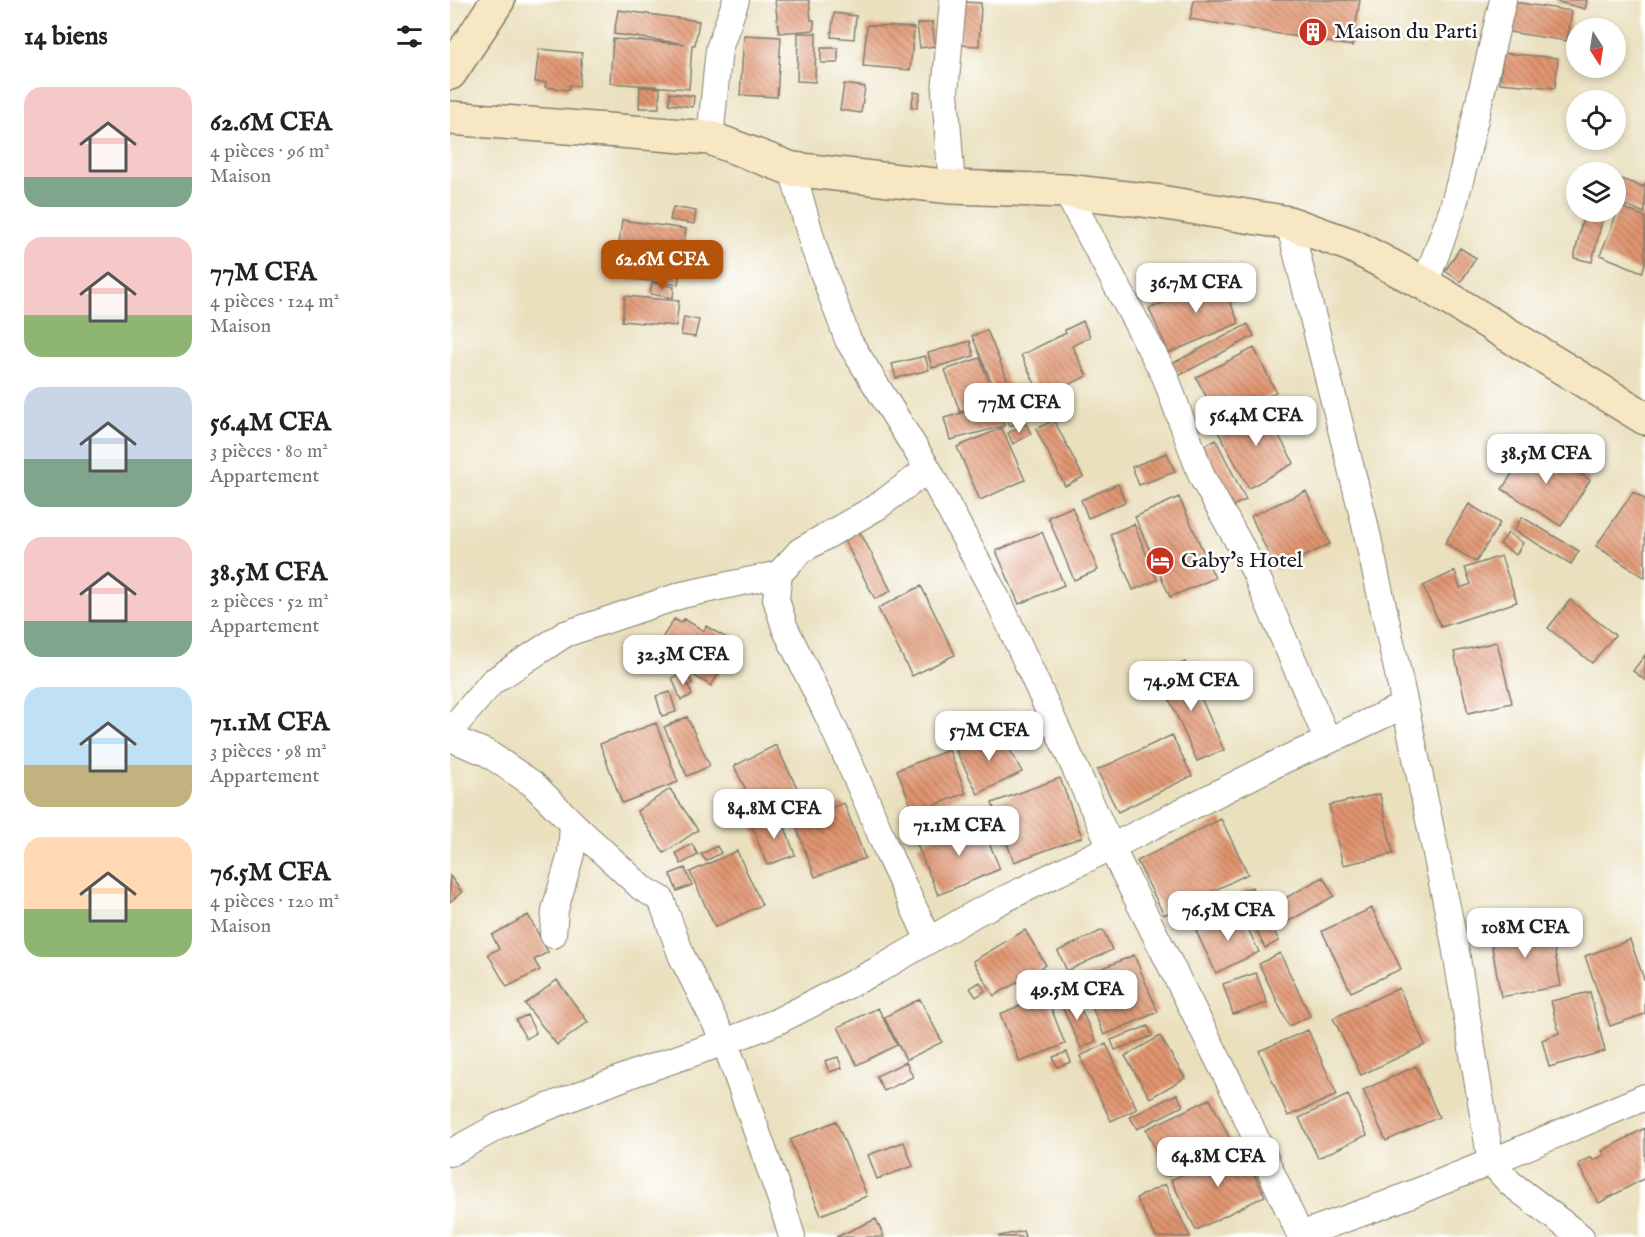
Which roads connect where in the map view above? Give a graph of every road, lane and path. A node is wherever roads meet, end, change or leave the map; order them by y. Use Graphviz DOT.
graph roads {
  1 [pos="498,0"];
  2 [pos="736,0"];
  3 [pos="953,0"];
  4 [pos="1503,0"];
  5 [pos="450,73"];
  6 [pos="450,118"];
  7 [pos="710,138"];
  8 [pos="792,169"];
  9 [pos="952,187"];
  10 [pos="1066,191"];
  11 [pos="1289,223"];
  12 [pos="1425,284"];
  13 [pos="1645,418"];
  14 [pos="928,470"];
  15 [pos="779,574"];
  16 [pos="1405,705"];
  17 [pos="450,731"];
  18 [pos="450,738"];
  19 [pos="1328,741"];
  20 [pos="573,824"];
  21 [pos="1111,847"];
  22 [pos="554,935"];
  23 [pos="929,939"];
  24 [pos="725,1042"];
  25 [pos="1645,1097"];
  26 [pos="450,1153"];
  27 [pos="1491,1162"];
  28 [pos="1298,1236"];
  29 [pos="792,1237"];
  30 [pos="1581,1237"];
  1 -- 5 [label="main road"];
  2 -- 7 [label="street"];
  3 -- 9 [label="street"];
  4 -- 12 [label="street"];
  6 -- 7 [label="main road"];
  7 -- 8 [label="main road"];
  8 -- 9 [label="main road"];
  8 -- 14 [label="street"];
  9 -- 10 [label="main road"];
  10 -- 11 [label="main road"];
  10 -- 19 [label="street"];
  11 -- 12 [label="main road"];
  11 -- 16 [label="street"];
  12 -- 13 [label="main road"];
  14 -- 15 [label="street"];
  14 -- 21 [label="street"];
  15 -- 17 [label="street"];
  15 -- 23 [label="street"];
  16 -- 19 [label="street"];
  16 -- 27 [label="street"];
  18 -- 20 [label="street"];
  19 -- 21 [label="street"];
  20 -- 22 [label="street"];
  20 -- 24 [label="street"];
  21 -- 23 [label="street"];
  21 -- 28 [label="street"];
  23 -- 24 [label="street"];
  24 -- 26 [label="street"];
  24 -- 29 [label="street"];
  25 -- 27 [label="street"];
  27 -- 28 [label="street"];
  27 -- 30 [label="street"];
}
